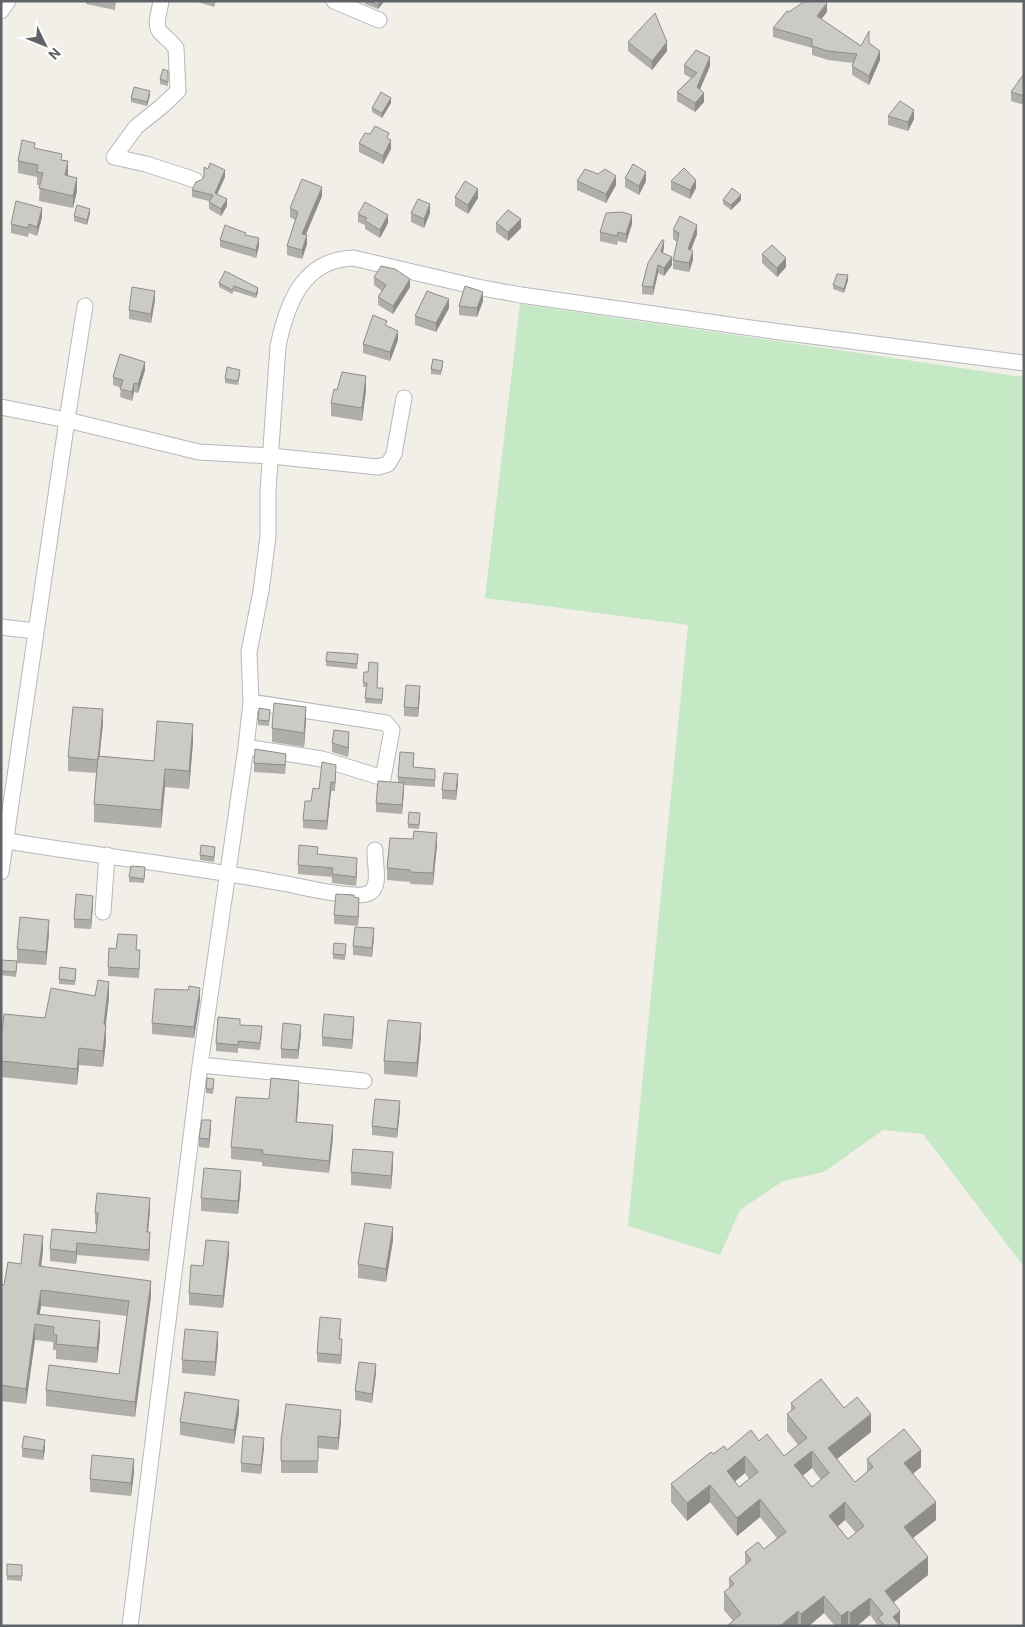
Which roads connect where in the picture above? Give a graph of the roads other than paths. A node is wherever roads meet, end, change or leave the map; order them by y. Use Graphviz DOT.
graph roads {
  1 [pos="8,1"];
  2 [pos="161,1"];
  3 [pos="334,1"];
  4 [pos="1,11"];
  5 [pos="379,20"];
  6 [pos="194,180"];
  7 [pos="85,306"];
  8 [pos="1024,363"];
  9 [pos="404,398"];
  10 [pos="1,407"];
  11 [pos="67,420"];
  12 [pos="270,456"];
  13 [pos="1,627"];
  14 [pos="35,631"];
  15 [pos="251,702"];
  16 [pos="246,747"];
  17 [pos="4,840"];
  18 [pos="375,850"];
  19 [pos="107,855"];
  20 [pos="1,872"];
  21 [pos="228,873"];
  22 [pos="103,912"];
  23 [pos="200,1065"];
  24 [pos="364,1081"];
  25 [pos="130,1626"];
  1 -- 4 [label="street"];
  2 -- 6 [label="street"];
  3 -- 5 [label="street"];
  7 -- 11 [label="street"];
  8 -- 12 [label="street"];
  9 -- 12 [label="street"];
  10 -- 11 [label="street"];
  11 -- 12 [label="street"];
  11 -- 14 [label="street"];
  12 -- 15 [label="street"];
  13 -- 14 [label="street"];
  14 -- 17 [label="street"];
  15 -- 16 [label="street"];
  15 -- 16 [label="street"];
  16 -- 21 [label="street"];
  17 -- 19 [label="street"];
  17 -- 20 [label="street"];
  18 -- 21 [label="street"];
  19 -- 21 [label="street"];
  19 -- 22 [label="street"];
  21 -- 23 [label="street"];
  23 -- 24 [label="street"];
  23 -- 25 [label="street"];
}
